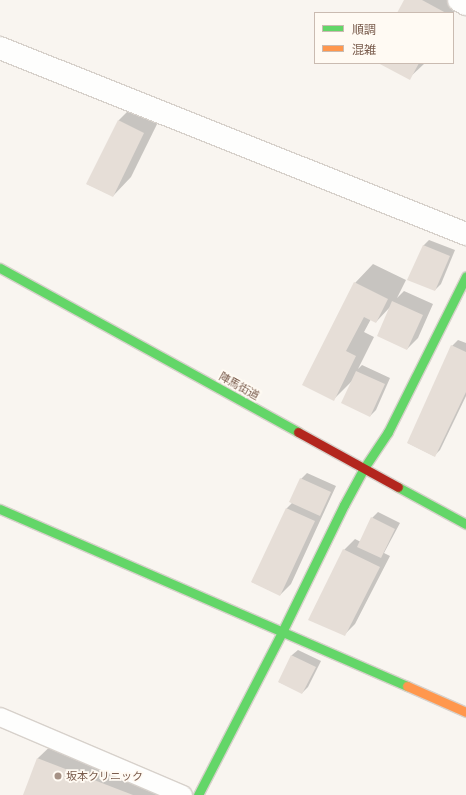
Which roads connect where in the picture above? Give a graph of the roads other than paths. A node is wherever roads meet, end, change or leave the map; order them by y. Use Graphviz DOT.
graph roads {
  1 [pos="459,0"];
  2 [pos="466,4"];
  3 [pos="0,48"];
  4 [pos="466,234"];
  5 [pos="0,268"];
  6 [pos="466,276"];
  7 [pos="364,468"];
  8 [pos="0,509"];
  9 [pos="466,524"];
  10 [pos="282,632"];
  11 [pos="466,712"];
  12 [pos="0,716"];
  13 [pos="183,795"];
  14 [pos="198,795"];
  1 -- 2 [label="street"];
  3 -- 4 [label="street"];
  5 -- 7 [label="street, 陣馬街道"];
  6 -- 7 [label="street"];
  7 -- 9 [label="street, 陣馬街道"];
  7 -- 10 [label="street"];
  8 -- 10 [label="street"];
  10 -- 11 [label="street"];
  10 -- 14 [label="street"];
  12 -- 13 [label="lane"];
}
